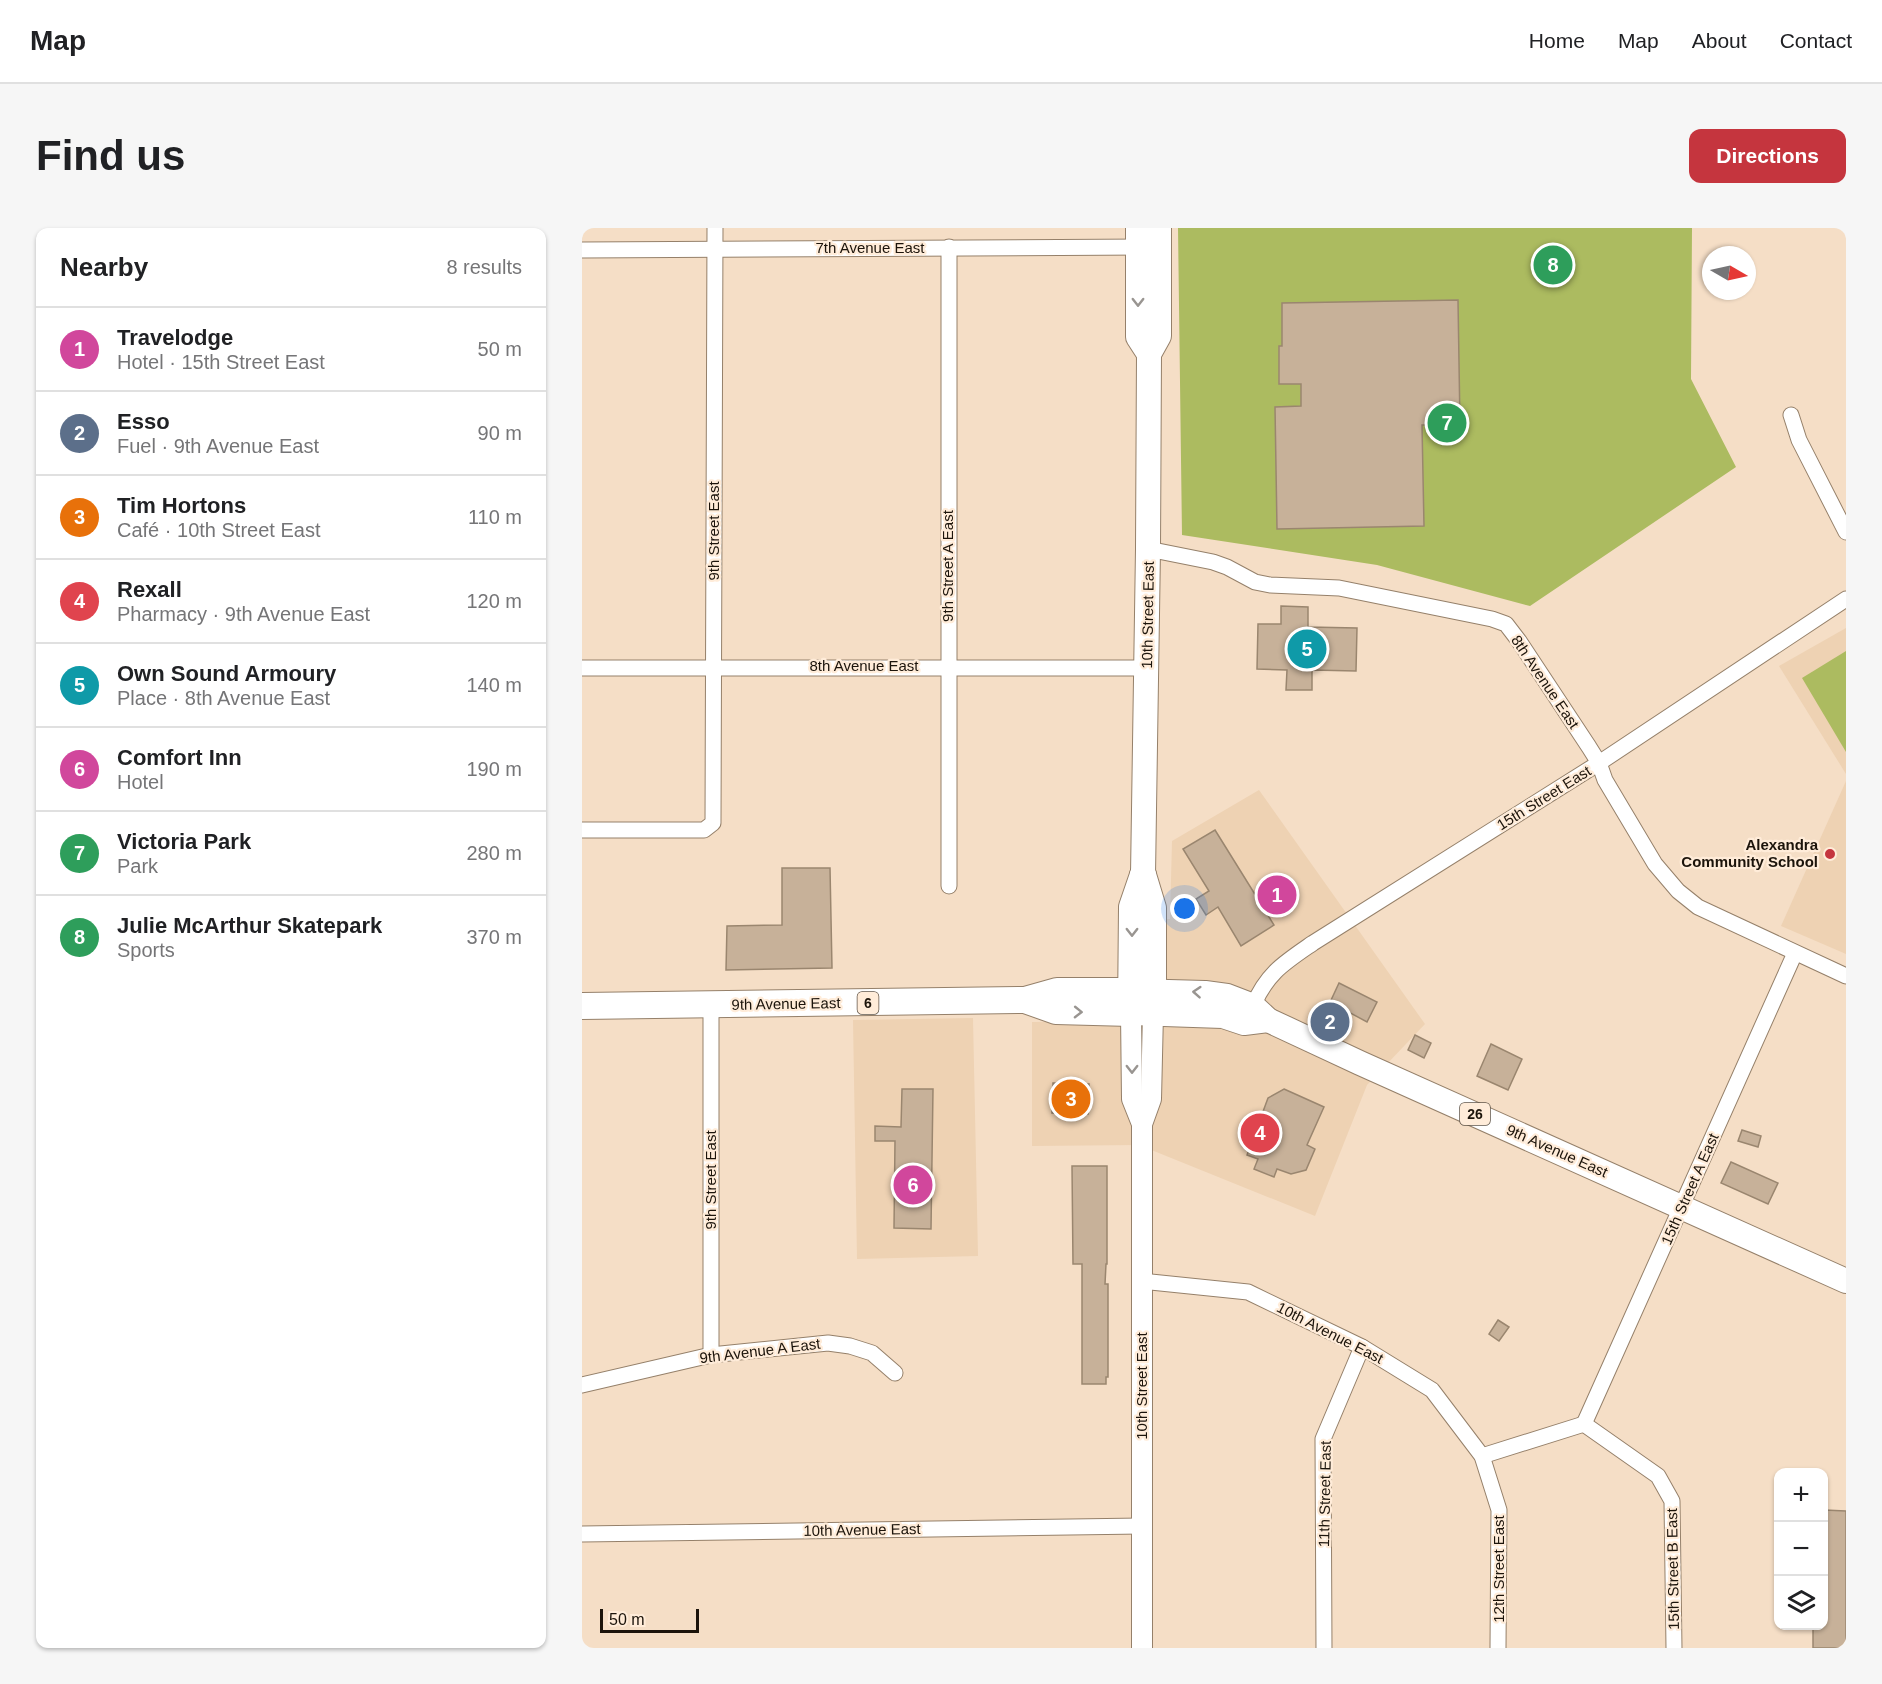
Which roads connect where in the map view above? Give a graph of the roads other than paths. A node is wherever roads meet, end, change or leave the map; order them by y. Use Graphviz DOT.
graph roads {
  1 [pos="715,228"];
  2 [pos="1148,238"];
  3 [pos="949,247"];
  4 [pos="715,249"];
  5 [pos="582,250"];
  6 [pos="1791,415"];
  7 [pos="1846,532"];
  8 [pos="1148,549"];
  9 [pos="1846,599"];
  10 [pos="948,666"];
  11 [pos="713,667"];
  12 [pos="582,668"];
  13 [pos="1147,668"];
  14 [pos="1599,763"];
  15 [pos="582,830"];
  16 [pos="1143,875"];
  17 [pos="949,885"];
  18 [pos="1796,953"];
  19 [pos="1846,976"];
  20 [pos="1142,1002"];
  21 [pos="711,1004"];
  22 [pos="582,1006"];
  23 [pos="1261,1013"];
  24 [pos="1682,1207"];
  25 [pos="1141,1281"];
  26 [pos="1846,1281"];
  27 [pos="1362,1347"];
  28 [pos="711,1355"];
  29 [pos="895,1373"];
  30 [pos="582,1385"];
  31 [pos="1584,1424"];
  32 [pos="1482,1456"];
  33 [pos="1142,1526"];
  34 [pos="582,1534"];
  35 [pos="1142,1648"];
  36 [pos="1324,1648"];
  37 [pos="1498,1648"];
  38 [pos="1674,1648"];
  1 -- 4 [label="street, 9th Street East"];
  2 -- 3 [label="street, 7th Avenue East"];
  2 -- 8 [label="main road, 10th Street East"];
  3 -- 4 [label="street, 7th Avenue East"];
  3 -- 10 [label="street, 9th Street A East"];
  4 -- 5 [label="street, 7th Avenue East"];
  4 -- 11 [label="street, 9th Street East"];
  6 -- 7 [label="street"];
  8 -- 13 [label="main road, 10th Street East"];
  8 -- 14 [label="street, 8th Avenue East"];
  9 -- 14 [label="street, 15th Street East"];
  10 -- 11 [label="street, 8th Avenue East"];
  10 -- 13 [label="street, 8th Avenue East"];
  10 -- 17 [label="street, 9th Street A East"];
  11 -- 12 [label="street, 8th Avenue East"];
  11 -- 15 [label="street, 9th Street East"];
  13 -- 16 [label="main road, 10th Street East"];
  14 -- 18 [label="street, 8th Avenue East"];
  14 -- 23 [label="street, 15th Street East"];
  16 -- 20 [label="highway, 10th Street East"];
  18 -- 19 [label="street, 8th Avenue East"];
  18 -- 24 [label="street, 15th Street A East"];
  20 -- 21 [label="highway, 9th Avenue East / 6"];
  20 -- 23 [label="main road, 9th Avenue East / 26"];
  20 -- 25 [label="street, 10th Street East"];
  21 -- 22 [label="highway, 9th Avenue East / 6"];
  21 -- 28 [label="street, 9th Street East"];
  23 -- 24 [label="main road, 9th Avenue East / 26"];
  24 -- 26 [label="main road, 9th Avenue East / 26"];
  24 -- 31 [label="street, 15th Street A East"];
  25 -- 27 [label="street, 10th Avenue East"];
  25 -- 33 [label="street, 10th Street East"];
  27 -- 32 [label="street, 10th Avenue East"];
  27 -- 36 [label="street, 11th Street East"];
  28 -- 29 [label="street, 9th Avenue A East"];
  28 -- 30 [label="street, 9th Avenue A East"];
  31 -- 32 [label="street"];
  31 -- 38 [label="street, 15th Street B East"];
  32 -- 37 [label="street, 12th Street East"];
  33 -- 34 [label="street, 10th Avenue East"];
  33 -- 35 [label="street, 10th Street East"];
}
